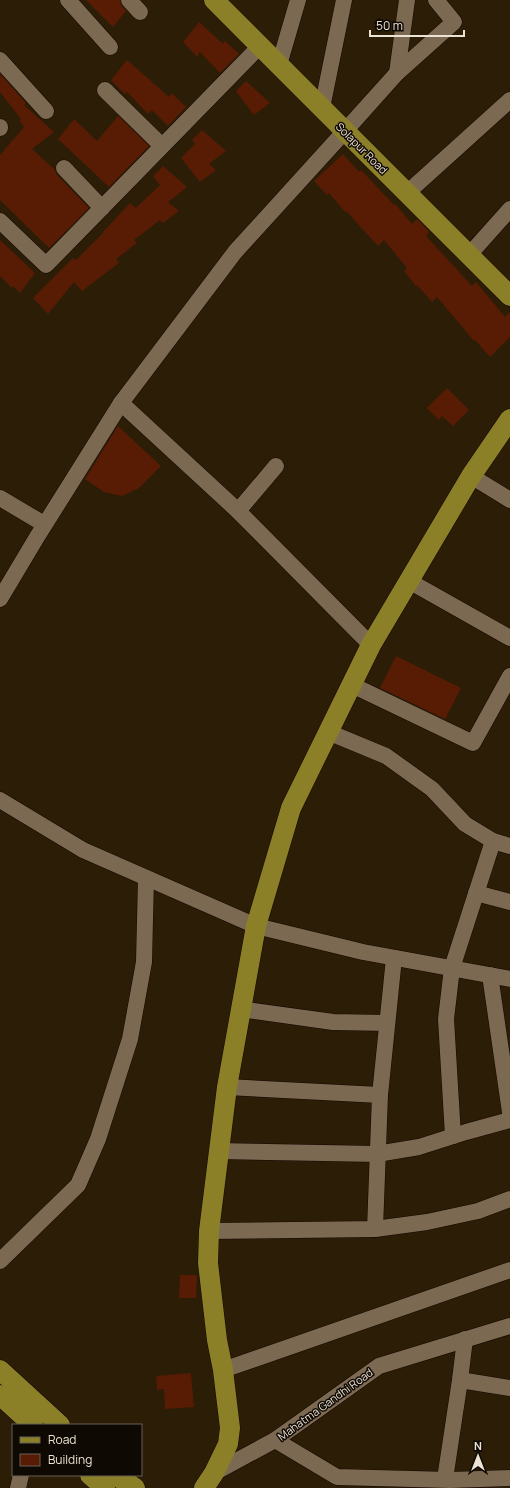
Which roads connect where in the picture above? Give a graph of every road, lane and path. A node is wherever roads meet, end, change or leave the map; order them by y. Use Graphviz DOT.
graph roads {
  1 [pos="68,0"];
  2 [pos="214,0"];
  3 [pos="298,0"];
  4 [pos="344,0"];
  5 [pos="407,0"];
  6 [pos="436,0"];
  7 [pos="260,46"];
  8 [pos="110,47"];
  9 [pos="0,60"];
  10 [pos="279,65"];
  11 [pos="396,73"];
  12 [pos="105,90"];
  13 [pos="510,101"];
  14 [pos="322,108"];
  15 [pos="46,111"];
  16 [pos="345,131"];
  17 [pos="162,146"];
  18 [pos="64,168"];
  19 [pos="407,193"];
  20 [pos="102,208"];
  21 [pos="510,209"];
  22 [pos="0,221"];
  23 [pos="469,255"];
  24 [pos="510,296"];
  25 [pos="120,403"];
  26 [pos="510,418"];
  27 [pos="276,466"];
  28 [pos="471,476"];
  29 [pos="0,498"];
  30 [pos="510,500"];
  31 [pos="238,511"];
  32 [pos="44,524"];
  33 [pos="409,581"];
  34 [pos="0,599"];
  35 [pos="510,638"];
  36 [pos="371,645"];
  37 [pos="510,676"];
  38 [pos="352,685"];
  39 [pos="328,732"];
  40 [pos="0,802"];
  41 [pos="493,841"];
  42 [pos="510,846"];
  43 [pos="146,878"];
  44 [pos="476,893"];
  45 [pos="510,902"];
  46 [pos="256,926"];
  47 [pos="394,958"];
  48 [pos="452,968"];
  49 [pos="490,975"];
  50 [pos="510,979"];
  51 [pos="240,1009"];
  52 [pos="387,1023"];
  53 [pos="504,1027"];
  54 [pos="227,1087"];
  55 [pos="380,1095"];
  56 [pos="510,1112"];
  57 [pos="510,1120"];
  58 [pos="454,1136"];
  59 [pos="218,1151"];
  60 [pos="377,1154"];
  61 [pos="510,1199"];
  62 [pos="375,1229"];
  63 [pos="209,1231"];
  64 [pos="0,1261"];
  65 [pos="510,1270"];
  66 [pos="510,1326"];
  67 [pos="465,1339"];
  68 [pos="0,1370"];
  69 [pos="223,1370"];
  70 [pos="460,1380"];
  71 [pos="510,1388"];
  72 [pos="0,1395"];
  73 [pos="32,1424"];
  74 [pos="59,1424"];
  75 [pos="275,1440"];
  76 [pos="20,1476"];
  77 [pos="91,1476"];
  78 [pos="117,1476"];
  79 [pos="510,1478"];
  80 [pos="209,1481"];
  81 [pos="334,1482"];
  82 [pos="448,1483"];
  83 [pos="18,1488"];
  84 [pos="106,1488"];
  85 [pos="135,1488"];
  1 -- 8 [label="street"];
  2 -- 7 [label="main road, Solapur Road"];
  3 -- 10 [label="street"];
  4 -- 14 [label="street"];
  5 -- 11 [label="street"];
  6 -- 11 [label="street"];
  7 -- 10 [label="main road, Solapur Road"];
  7 -- 17 [label="street"];
  9 -- 15 [label="street"];
  10 -- 14 [label="main road, Solapur Road"];
  11 -- 16 [label="street"];
  12 -- 17 [label="street"];
  13 -- 19 [label="street"];
  14 -- 16 [label="main road, Solapur Road"];
  16 -- 19 [label="main road, Solapur Road"];
  16 -- 25 [label="street"];
  17 -- 20 [label="street"];
  18 -- 20 [label="street"];
  19 -- 23 [label="main road, Solapur Road"];
  20 -- 22 [label="street"];
  21 -- 23 [label="street"];
  23 -- 24 [label="main road, Solapur Road"];
  25 -- 31 [label="street"];
  25 -- 32 [label="street"];
  26 -- 28 [label="main road"];
  27 -- 31 [label="street"];
  28 -- 30 [label="street"];
  28 -- 33 [label="main road"];
  29 -- 32 [label="street"];
  31 -- 36 [label="street"];
  32 -- 34 [label="street"];
  33 -- 35 [label="street"];
  33 -- 36 [label="main road"];
  36 -- 38 [label="main road"];
  37 -- 38 [label="street"];
  38 -- 39 [label="main road"];
  39 -- 41 [label="street"];
  39 -- 46 [label="main road"];
  40 -- 43 [label="street"];
  41 -- 42 [label="street"];
  41 -- 44 [label="street"];
  43 -- 46 [label="street"];
  43 -- 64 [label="street"];
  44 -- 45 [label="street"];
  44 -- 48 [label="street"];
  46 -- 47 [label="street"];
  46 -- 51 [label="main road"];
  47 -- 48 [label="street"];
  47 -- 52 [label="street"];
  48 -- 49 [label="street"];
  48 -- 58 [label="street"];
  49 -- 50 [label="street"];
  49 -- 53 [label="street"];
  51 -- 52 [label="street"];
  51 -- 54 [label="main road"];
  52 -- 55 [label="street"];
  53 -- 56 [label="street"];
  54 -- 55 [label="street"];
  54 -- 59 [label="main road"];
  55 -- 60 [label="street"];
  57 -- 58 [label="street"];
  58 -- 60 [label="street"];
  59 -- 60 [label="street"];
  59 -- 63 [label="main road"];
  60 -- 62 [label="street"];
  61 -- 62 [label="street"];
  62 -- 63 [label="street"];
  63 -- 69 [label="main road"];
  65 -- 69 [label="street"];
  66 -- 67 [label="street, Mahatma Gandhi Road"];
  67 -- 70 [label="street"];
  67 -- 75 [label="street, Mahatma Gandhi Road"];
  68 -- 74 [label="main road"];
  69 -- 80 [label="main road"];
  70 -- 71 [label="street"];
  70 -- 82 [label="street"];
  72 -- 73 [label="main road"];
  75 -- 80 [label="street, Mahatma Gandhi Road"];
  75 -- 81 [label="street"];
  76 -- 83 [label="street"];
  77 -- 84 [label="main road"];
  78 -- 85 [label="main road"];
  79 -- 82 [label="street"];
  81 -- 82 [label="street"];
}
